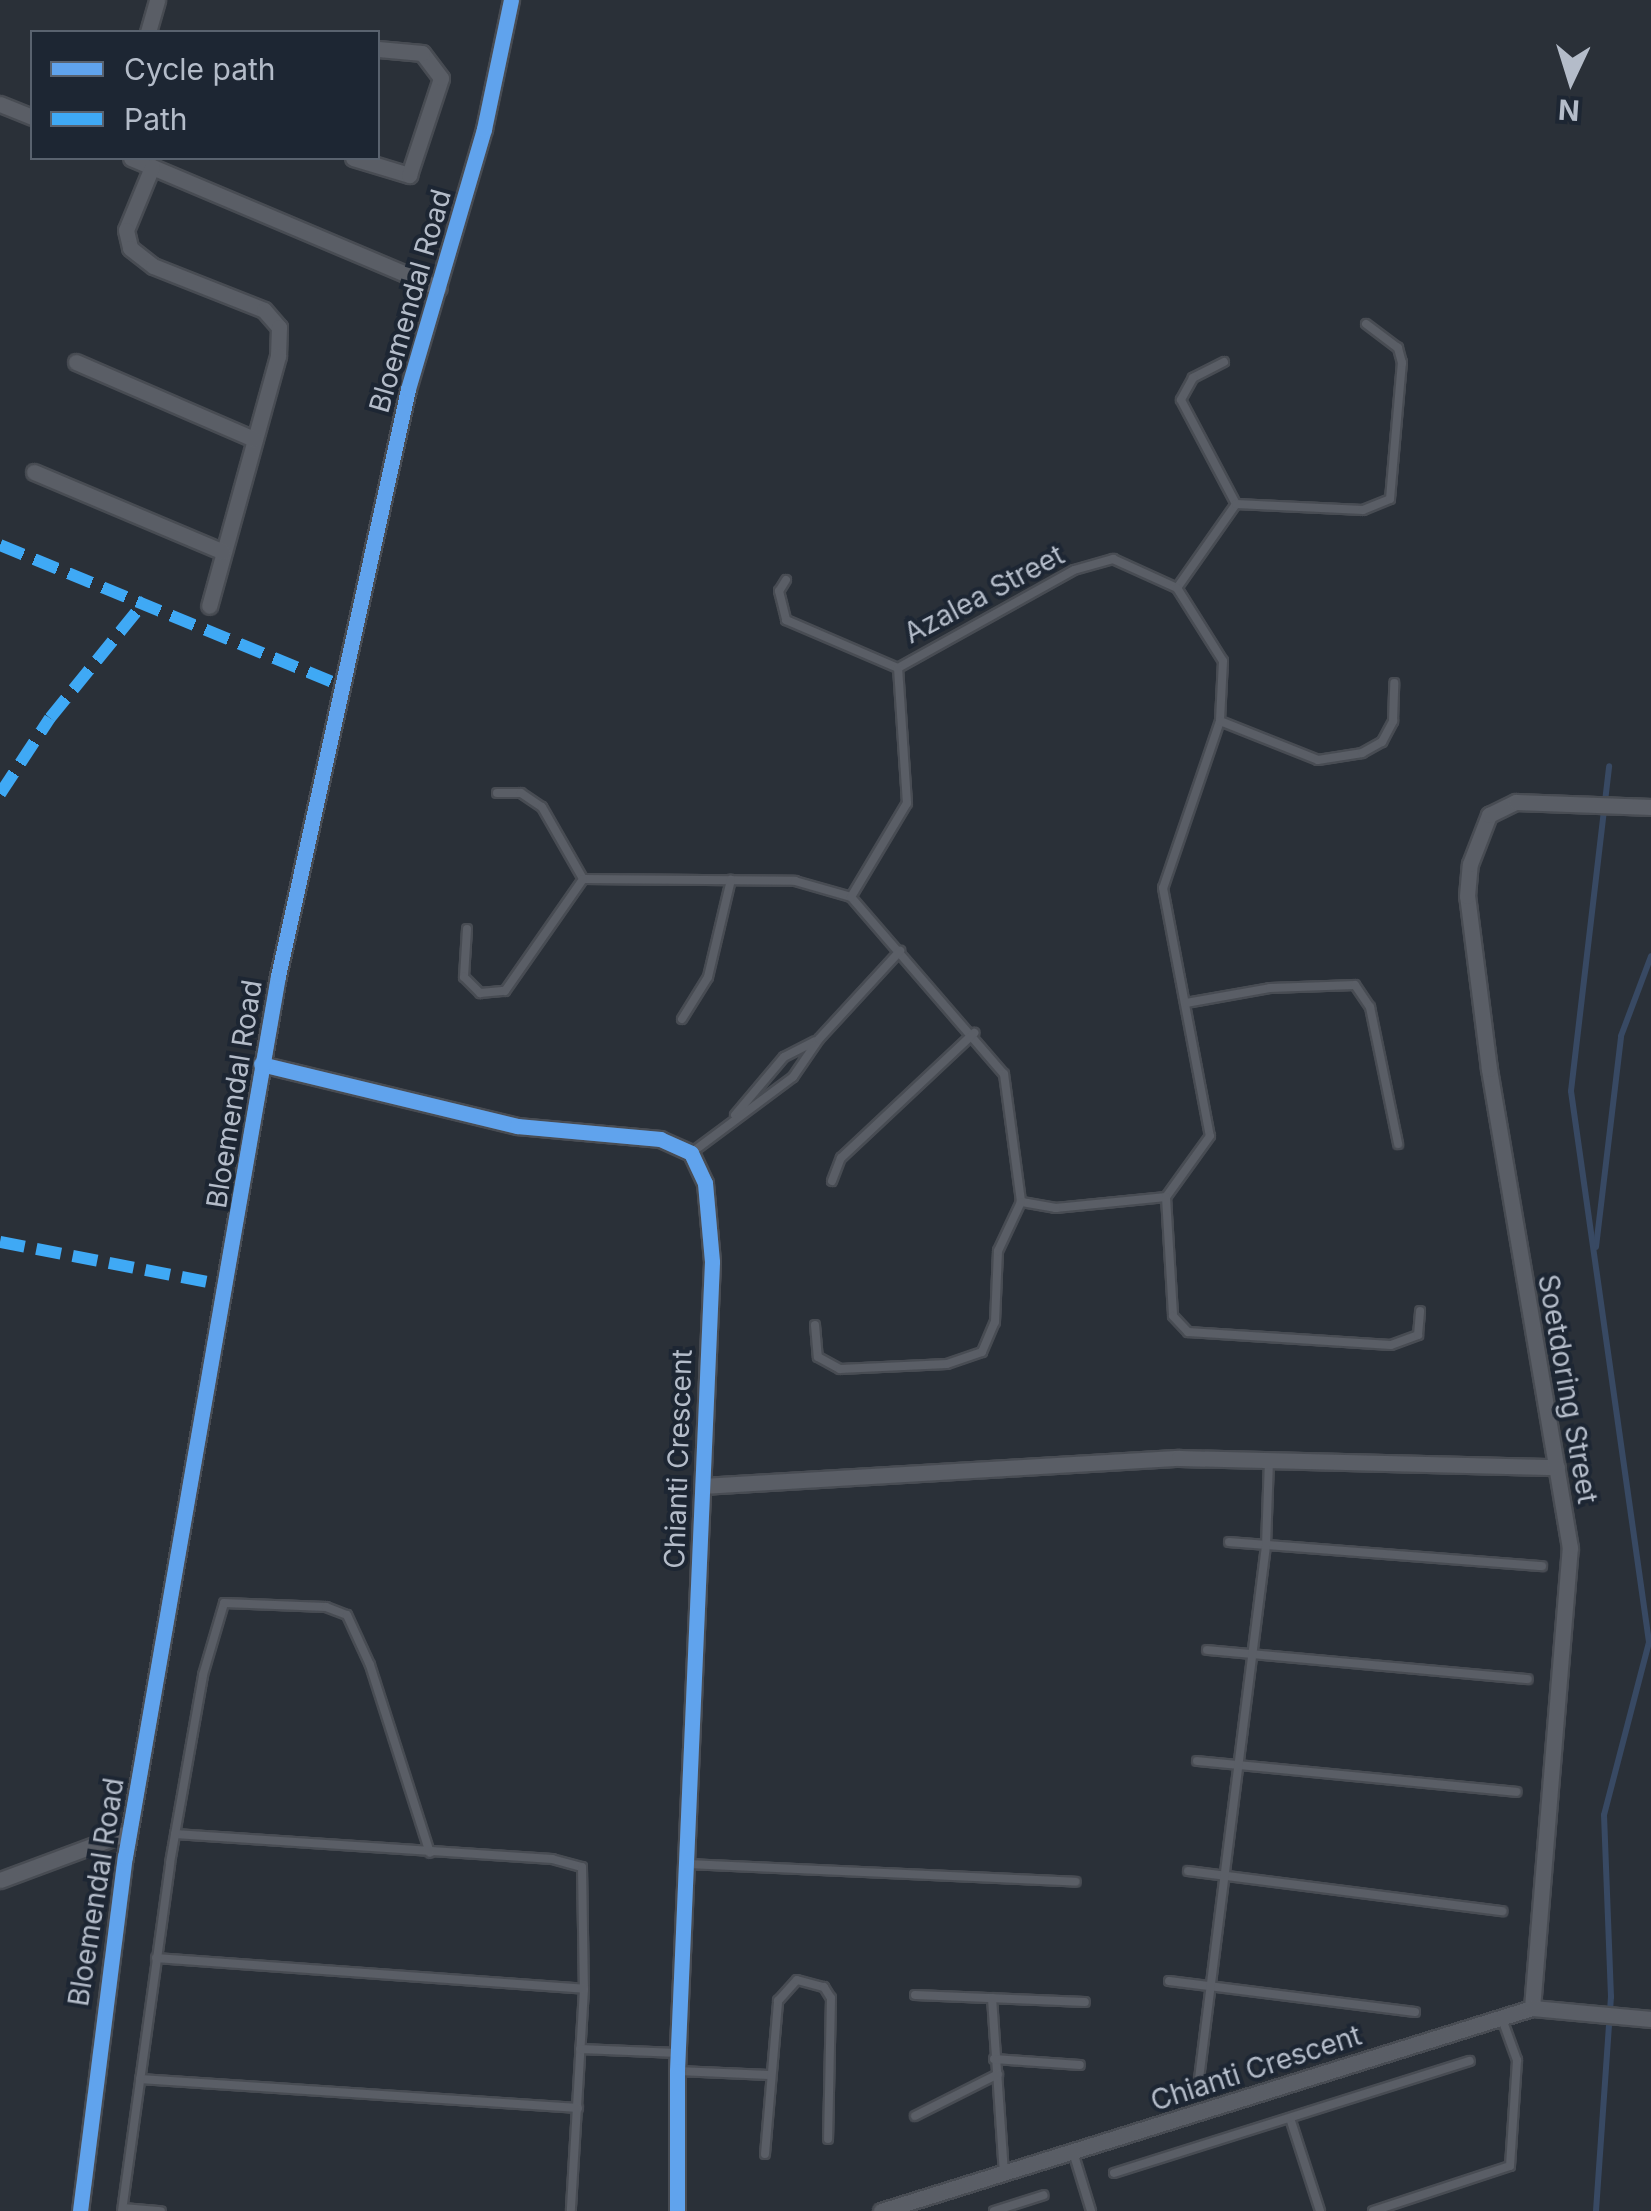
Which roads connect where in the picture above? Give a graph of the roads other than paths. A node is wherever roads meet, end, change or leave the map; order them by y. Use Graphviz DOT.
graph roads {
  1 [pos="158,0"];
  2 [pos="511,0"];
  3 [pos="149,30"];
  4 [pos="380,49"];
  5 [pos="0,104"];
  6 [pos="30,117"];
  7 [pos="136,160"];
  8 [pos="359,160"];
  9 [pos="152,167"];
  10 [pos="439,288"];
  11 [pos="1366,324"];
  12 [pos="76,362"];
  13 [pos="1224,362"];
  14 [pos="254,439"];
  15 [pos="34,472"];
  16 [pos="1236,504"];
  17 [pos="223,552"];
  18 [pos="786,580"];
  19 [pos="1177,588"];
  20 [pos="209,606"];
  21 [pos="898,668"];
  22 [pos="1394,683"];
  23 [pos="1220,721"];
  24 [pos="497,792"];
  25 [pos="1651,807"];
  26 [pos="583,879"];
  27 [pos="730,880"];
  28 [pos="850,897"];
  29 [pos="466,929"];
  30 [pos="900,951"];
  31 [pos="1186,1004"];
  32 [pos="682,1019"];
  33 [pos="974,1033"];
  34 [pos="819,1039"];
  35 [pos="261,1064"];
  36 [pos="732,1119"];
  37 [pos="1398,1144"];
  38 [pos="690,1153"];
  39 [pos="832,1181"];
  40 [pos="1166,1197"];
  41 [pos="1022,1202"];
  42 [pos="1420,1311"];
  43 [pos="815,1325"];
  44 [pos="1269,1456"];
  45 [pos="1557,1467"];
  46 [pos="702,1486"];
  47 [pos="1228,1542"];
  48 [pos="1266,1546"];
  49 [pos="1542,1566"];
  50 [pos="1207,1650"];
  51 [pos="1252,1656"];
  52 [pos="1528,1679"];
  53 [pos="1197,1761"];
  54 [pos="1238,1766"];
  55 [pos="1517,1792"];
  56 [pos="129,1832"];
  57 [pos="176,1834"];
  58 [pos="430,1853"];
  59 [pos="686,1864"];
  60 [pos="1188,1871"];
  61 [pos="1225,1876"];
  62 [pos="0,1880"];
  63 [pos="1076,1882"];
  64 [pos="1502,1910"];
  65 [pos="156,1958"];
  66 [pos="1169,1981"];
  67 [pos="1211,1986"];
  68 [pos="584,1989"];
  69 [pos="914,1995"];
  70 [pos="992,1998"];
  71 [pos="1085,2002"];
  72 [pos="1532,2008"];
  73 [pos="1415,2012"];
  74 [pos="1501,2016"];
  75 [pos="1651,2019"];
  76 [pos="580,2049"];
  77 [pos="678,2052"];
  78 [pos="994,2059"];
  79 [pos="1470,2061"];
  80 [pos="1080,2065"];
  81 [pos="677,2071"];
  82 [pos="998,2074"];
  83 [pos="768,2075"];
  84 [pos="140,2079"];
  85 [pos="1199,2079"];
  86 [pos="578,2108"];
  87 [pos="915,2116"];
  88 [pos="1290,2118"];
  89 [pos="828,2139"];
  90 [pos="1073,2152"];
  91 [pos="765,2154"];
  92 [pos="1004,2173"];
  93 [pos="1114,2174"];
  94 [pos="1044,2195"];
  95 [pos="122,2210"];
  96 [pos="80,2211"];
  97 [pos="161,2211"];
  98 [pos="572,2211"];
  99 [pos="677,2211"];
  100 [pos="881,2211"];
  101 [pos="994,2211"];
  102 [pos="1091,2211"];
  103 [pos="1320,2211"];
  104 [pos="1373,2211"];
  1 -- 3 [label="street"];
  2 -- 10 [label="street, Bloemendal Road"];
  4 -- 8 [label="street"];
  5 -- 6 [label="street"];
  7 -- 9 [label="street"];
  9 -- 10 [label="street"];
  9 -- 14 [label="street"];
  10 -- 35 [label="street, Bloemendal Road"];
  11 -- 16 [label="lane"];
  12 -- 14 [label="street"];
  13 -- 16 [label="lane"];
  14 -- 17 [label="street"];
  15 -- 17 [label="street"];
  16 -- 19 [label="lane"];
  17 -- 20 [label="street"];
  18 -- 21 [label="lane"];
  19 -- 21 [label="lane, Azalea Street"];
  19 -- 23 [label="lane"];
  21 -- 28 [label="lane"];
  22 -- 23 [label="lane"];
  23 -- 31 [label="lane"];
  24 -- 26 [label="lane"];
  25 -- 45 [label="street, Soetdoring Street"];
  26 -- 27 [label="lane"];
  26 -- 29 [label="lane"];
  27 -- 28 [label="lane"];
  27 -- 32 [label="lane"];
  28 -- 30 [label="lane"];
  30 -- 33 [label="lane"];
  30 -- 34 [label="lane"];
  31 -- 37 [label="lane"];
  31 -- 40 [label="lane"];
  33 -- 39 [label="lane"];
  33 -- 41 [label="lane"];
  34 -- 36 [label="lane"];
  34 -- 36 [label="lane"];
  35 -- 38 [label="street"];
  35 -- 56 [label="street, Bloemendal Road"];
  36 -- 38 [label="lane"];
  38 -- 46 [label="street, Chianti Crescent"];
  40 -- 41 [label="lane"];
  40 -- 42 [label="lane"];
  41 -- 43 [label="lane"];
  44 -- 45 [label="street"];
  44 -- 46 [label="street"];
  44 -- 48 [label="lane"];
  45 -- 72 [label="street, Soetdoring Street"];
  46 -- 59 [label="street, Chianti Crescent"];
  47 -- 48 [label="lane"];
  48 -- 49 [label="lane"];
  48 -- 51 [label="lane"];
  50 -- 51 [label="lane"];
  51 -- 52 [label="lane"];
  51 -- 54 [label="lane"];
  53 -- 54 [label="lane"];
  54 -- 55 [label="lane"];
  54 -- 61 [label="lane"];
  56 -- 62 [label="street"];
  56 -- 96 [label="street, Bloemendal Road"];
  57 -- 58 [label="lane"];
  57 -- 58 [label="lane"];
  57 -- 65 [label="lane"];
  58 -- 68 [label="lane"];
  59 -- 63 [label="lane"];
  59 -- 77 [label="street, Chianti Crescent"];
  60 -- 61 [label="lane"];
  61 -- 64 [label="lane"];
  61 -- 67 [label="lane"];
  65 -- 68 [label="lane"];
  65 -- 84 [label="lane"];
  66 -- 67 [label="lane"];
  67 -- 73 [label="lane"];
  67 -- 85 [label="lane"];
  68 -- 76 [label="lane"];
  69 -- 70 [label="lane"];
  70 -- 71 [label="lane"];
  70 -- 78 [label="lane"];
  72 -- 74 [label="street, Chianti Crescent"];
  72 -- 75 [label="street, Chianti Crescent"];
  74 -- 90 [label="street, Chianti Crescent"];
  74 -- 104 [label="lane"];
  76 -- 77 [label="lane"];
  76 -- 86 [label="lane"];
  77 -- 81 [label="street, Chianti Crescent"];
  78 -- 80 [label="lane"];
  78 -- 82 [label="lane"];
  79 -- 88 [label="lane"];
  81 -- 83 [label="lane"];
  81 -- 99 [label="street, Chianti Crescent"];
  82 -- 87 [label="lane"];
  82 -- 92 [label="lane"];
  83 -- 89 [label="lane"];
  83 -- 91 [label="lane"];
  84 -- 86 [label="lane"];
  84 -- 95 [label="lane"];
  86 -- 98 [label="lane"];
  88 -- 93 [label="lane"];
  88 -- 103 [label="lane"];
  90 -- 92 [label="street, Chianti Crescent"];
  90 -- 102 [label="lane"];
  92 -- 100 [label="street, Chianti Crescent"];
  94 -- 101 [label="lane"];
  95 -- 97 [label="lane"];
}
